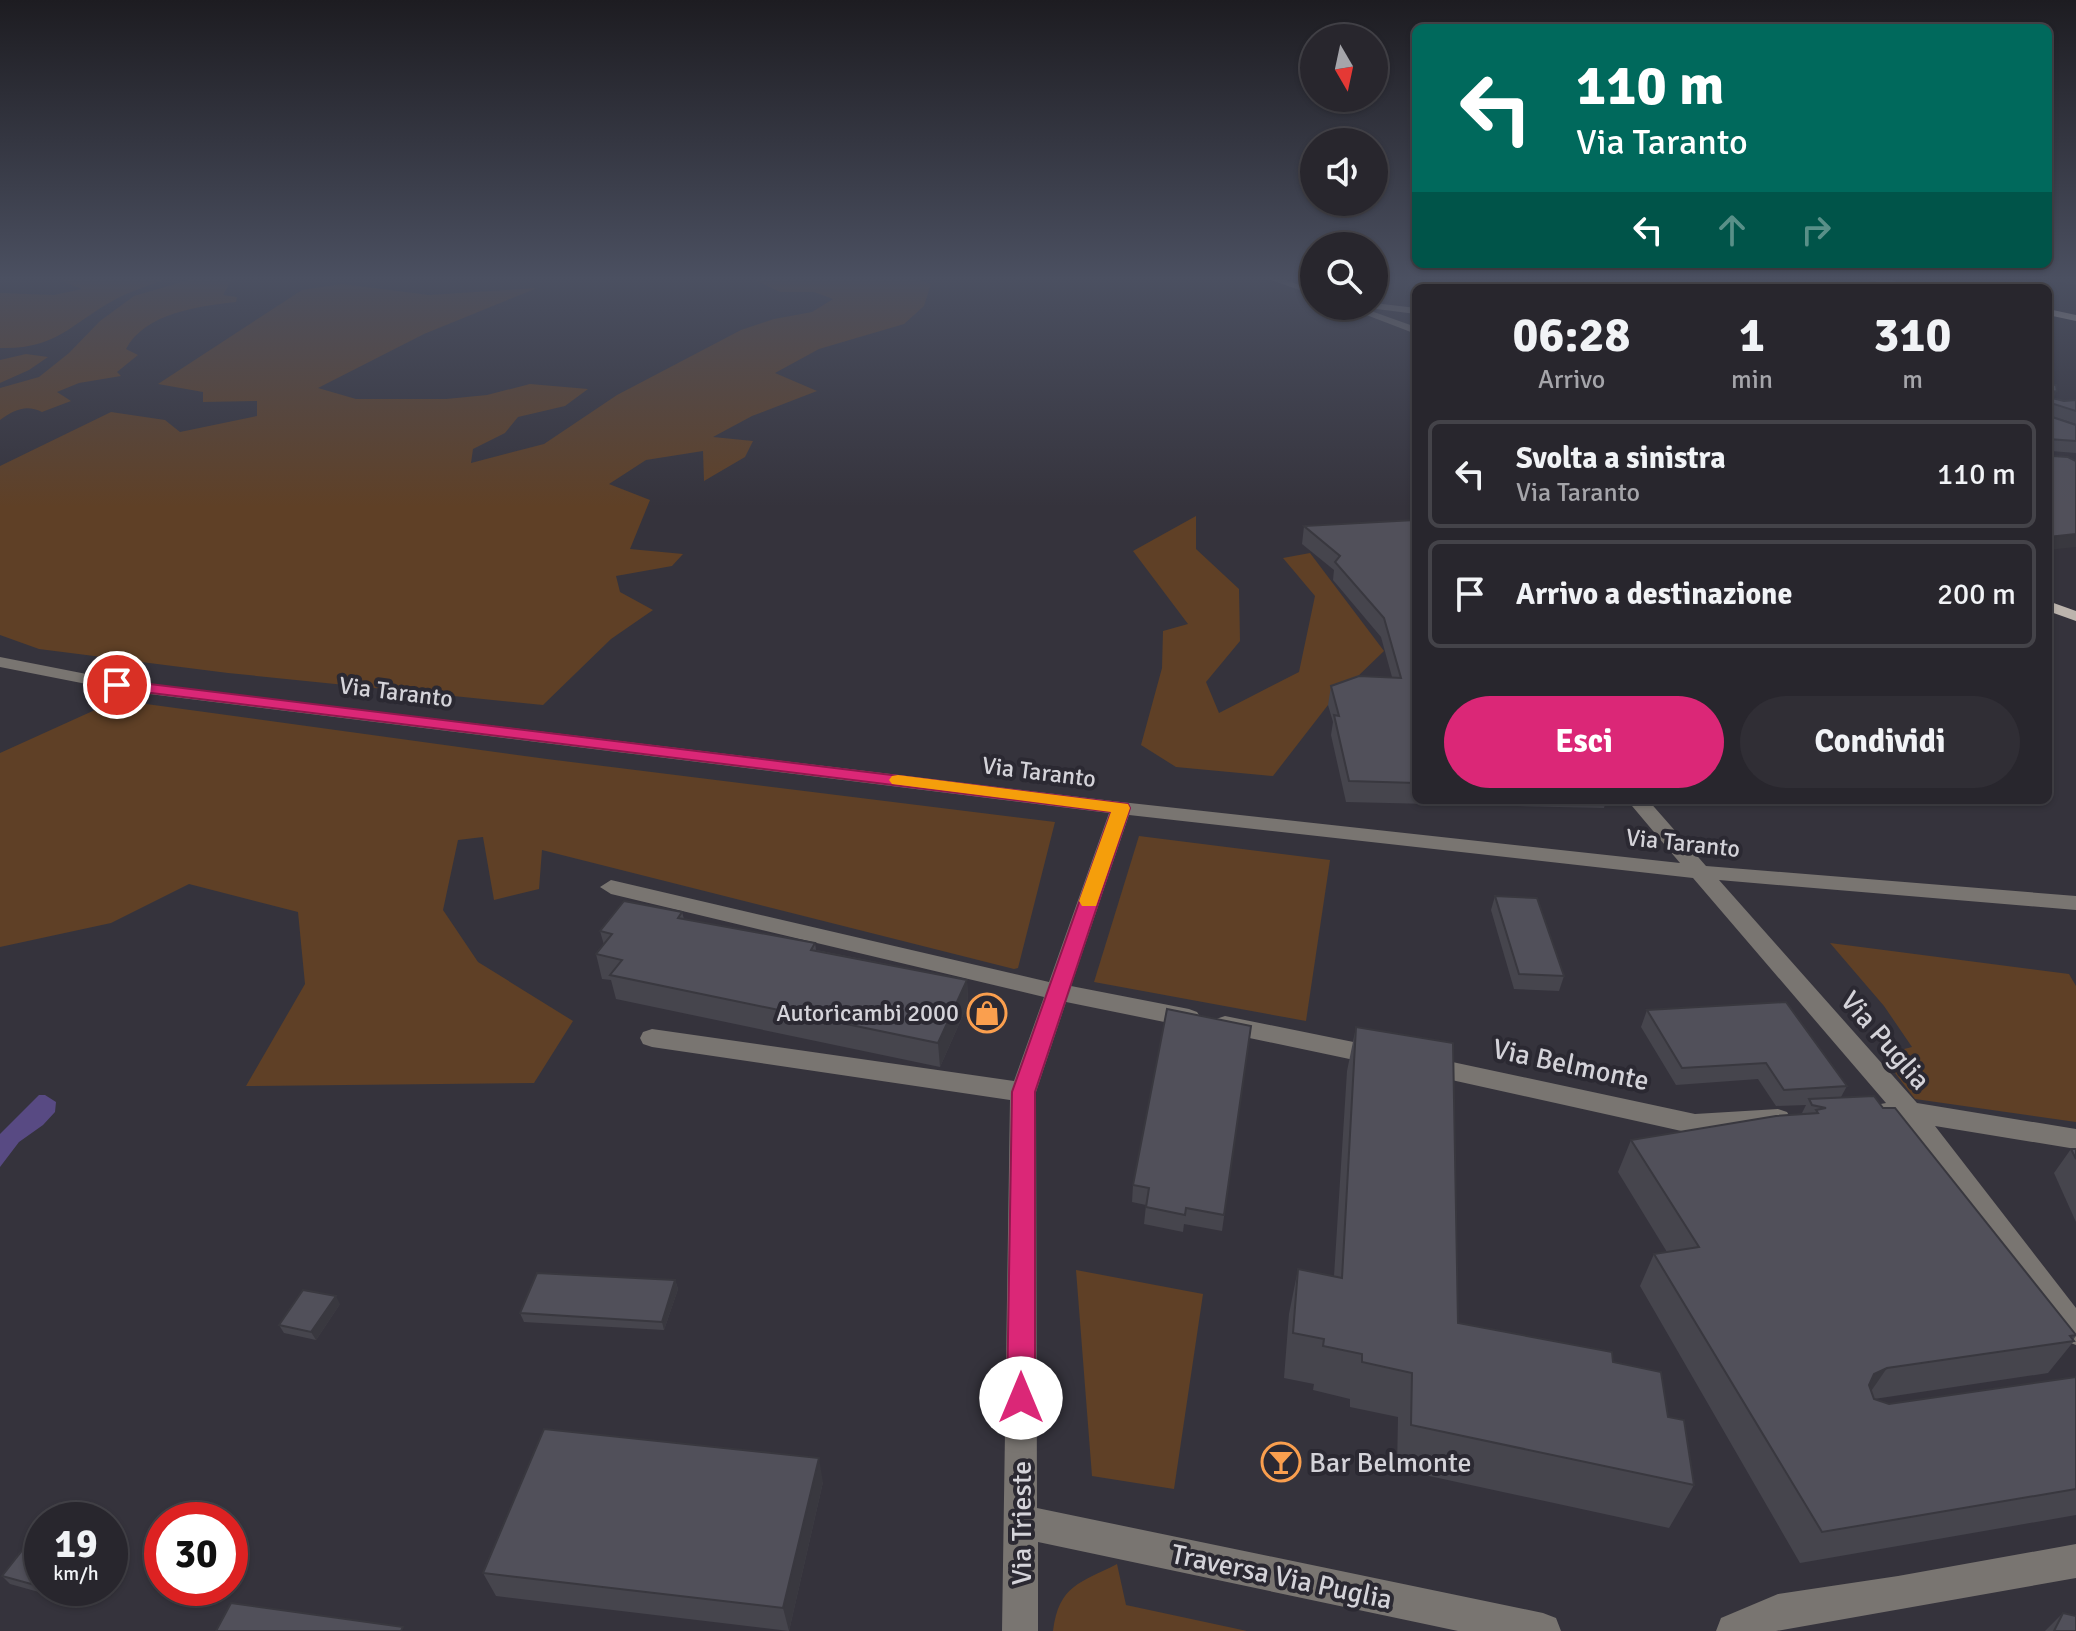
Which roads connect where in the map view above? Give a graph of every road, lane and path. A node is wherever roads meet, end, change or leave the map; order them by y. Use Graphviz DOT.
graph roads {
  1 [pos="2052,607"];
  2 [pos="2076,616"];
  3 [pos="0,662"];
  4 [pos="1641,804"];
  5 [pos="1121,808"];
  6 [pos="1701,872"];
  7 [pos="611,887"];
  8 [pos="2076,903"];
  9 [pos="1058,992"];
  10 [pos="652,1038"];
  11 [pos="1023,1092"];
  12 [pos="1909,1112"];
  13 [pos="1848,1115"];
  14 [pos="1802,1118"];
  15 [pos="2076,1139"];
  16 [pos="2076,1331"];
  17 [pos="1020,1521"];
  18 [pos="2076,1561"];
  19 [pos="1020,1631"];
  20 [pos="1543,1631"];
  21 [pos="1734,1631"];
  1 -- 2 [label="main road"];
  3 -- 5 [label="street, Via Taranto"];
  4 -- 6 [label="street, Via Puglia"];
  5 -- 6 [label="street, Via Taranto"];
  5 -- 9 [label="street, Via Trieste"];
  6 -- 8 [label="street, Via Taranto"];
  6 -- 12 [label="street, Via Puglia"];
  7 -- 9 [label="street, Via Belmonte"];
  9 -- 11 [label="street, Via Trieste"];
  9 -- 14 [label="street, Via Belmonte"];
  10 -- 11 [label="street"];
  11 -- 17 [label="street, Via Trieste"];
  12 -- 13 [label="street"];
  12 -- 15 [label="street"];
  12 -- 16 [label="street, Via Puglia"];
  17 -- 19 [label="street, Via Trieste"];
  17 -- 20 [label="street, Traversa Via Puglia"];
  18 -- 21 [label="street"];
}
